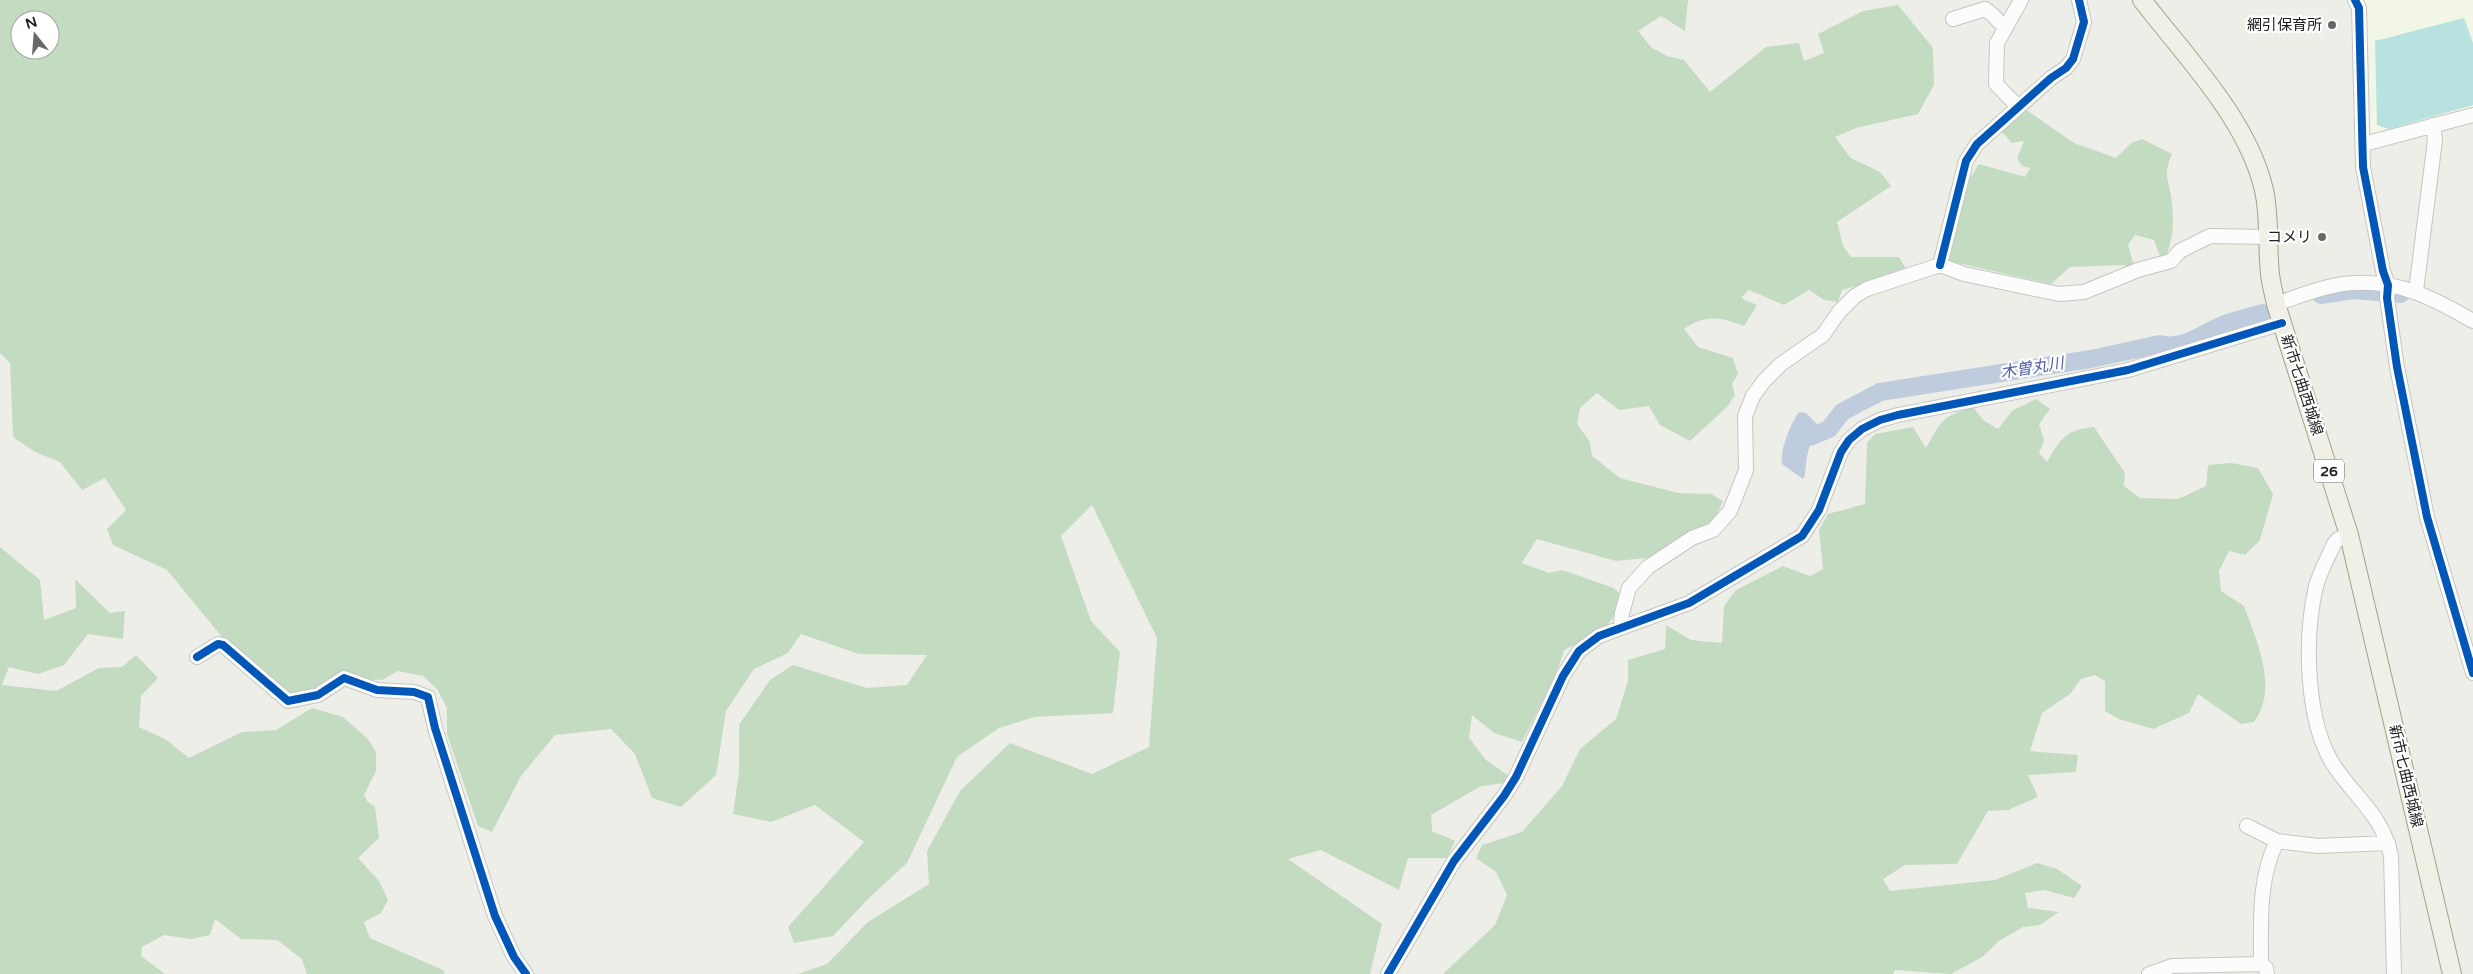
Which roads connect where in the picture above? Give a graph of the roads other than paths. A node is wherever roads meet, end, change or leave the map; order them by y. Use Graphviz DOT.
graph roads {
  1 [pos="2021,0"];
  2 [pos="2079,0"];
  3 [pos="2142,0"];
  4 [pos="2355,0"];
  5 [pos="1953,19"];
  6 [pos="2006,27"];
  7 [pos="2018,107"];
  8 [pos="2473,115"];
  9 [pos="2434,125"];
  10 [pos="2364,144"];
  11 [pos="2268,237"];
  12 [pos="1940,265"];
  13 [pos="2388,289"];
  14 [pos="2416,291"];
  15 [pos="2276,304"];
  16 [pos="2473,320"];
  17 [pos="2282,324"];
  18 [pos="2349,534"];
  19 [pos="1621,626"];
  20 [pos="197,657"];
  21 [pos="2473,673"];
  22 [pos="2246,826"];
  23 [pos="2277,842"];
  24 [pos="2388,843"];
  25 [pos="2264,969"];
  26 [pos="526,974"];
  27 [pos="1388,974"];
  28 [pos="2149,974"];
  29 [pos="2394,974"];
  30 [pos="2452,974"];
  1 -- 6 [label="street"];
  2 -- 7 [label="street"];
  3 -- 11 [label="main road, 新市七曲西城線 / 26"];
  4 -- 10 [label="street"];
  5 -- 6 [label="street"];
  6 -- 7 [label="street"];
  7 -- 12 [label="street"];
  8 -- 9 [label="street"];
  9 -- 10 [label="street"];
  9 -- 14 [label="street"];
  10 -- 13 [label="street"];
  11 -- 12 [label="street"];
  11 -- 15 [label="main road, 新市七曲西城線 / 26"];
  12 -- 19 [label="street"];
  13 -- 14 [label="street"];
  13 -- 15 [label="street"];
  13 -- 21 [label="street"];
  14 -- 16 [label="street"];
  15 -- 17 [label="main road, 新市七曲西城線 / 26"];
  17 -- 18 [label="main road, 新市七曲西城線 / 26"];
  17 -- 19 [label="street"];
  18 -- 24 [label="street"];
  18 -- 30 [label="main road, 新市七曲西城線 / 26"];
  19 -- 27 [label="street"];
  20 -- 26 [label="street"];
  22 -- 23 [label="street"];
  23 -- 24 [label="street"];
  23 -- 25 [label="street"];
  24 -- 29 [label="street"];
  25 -- 28 [label="street"];
}
